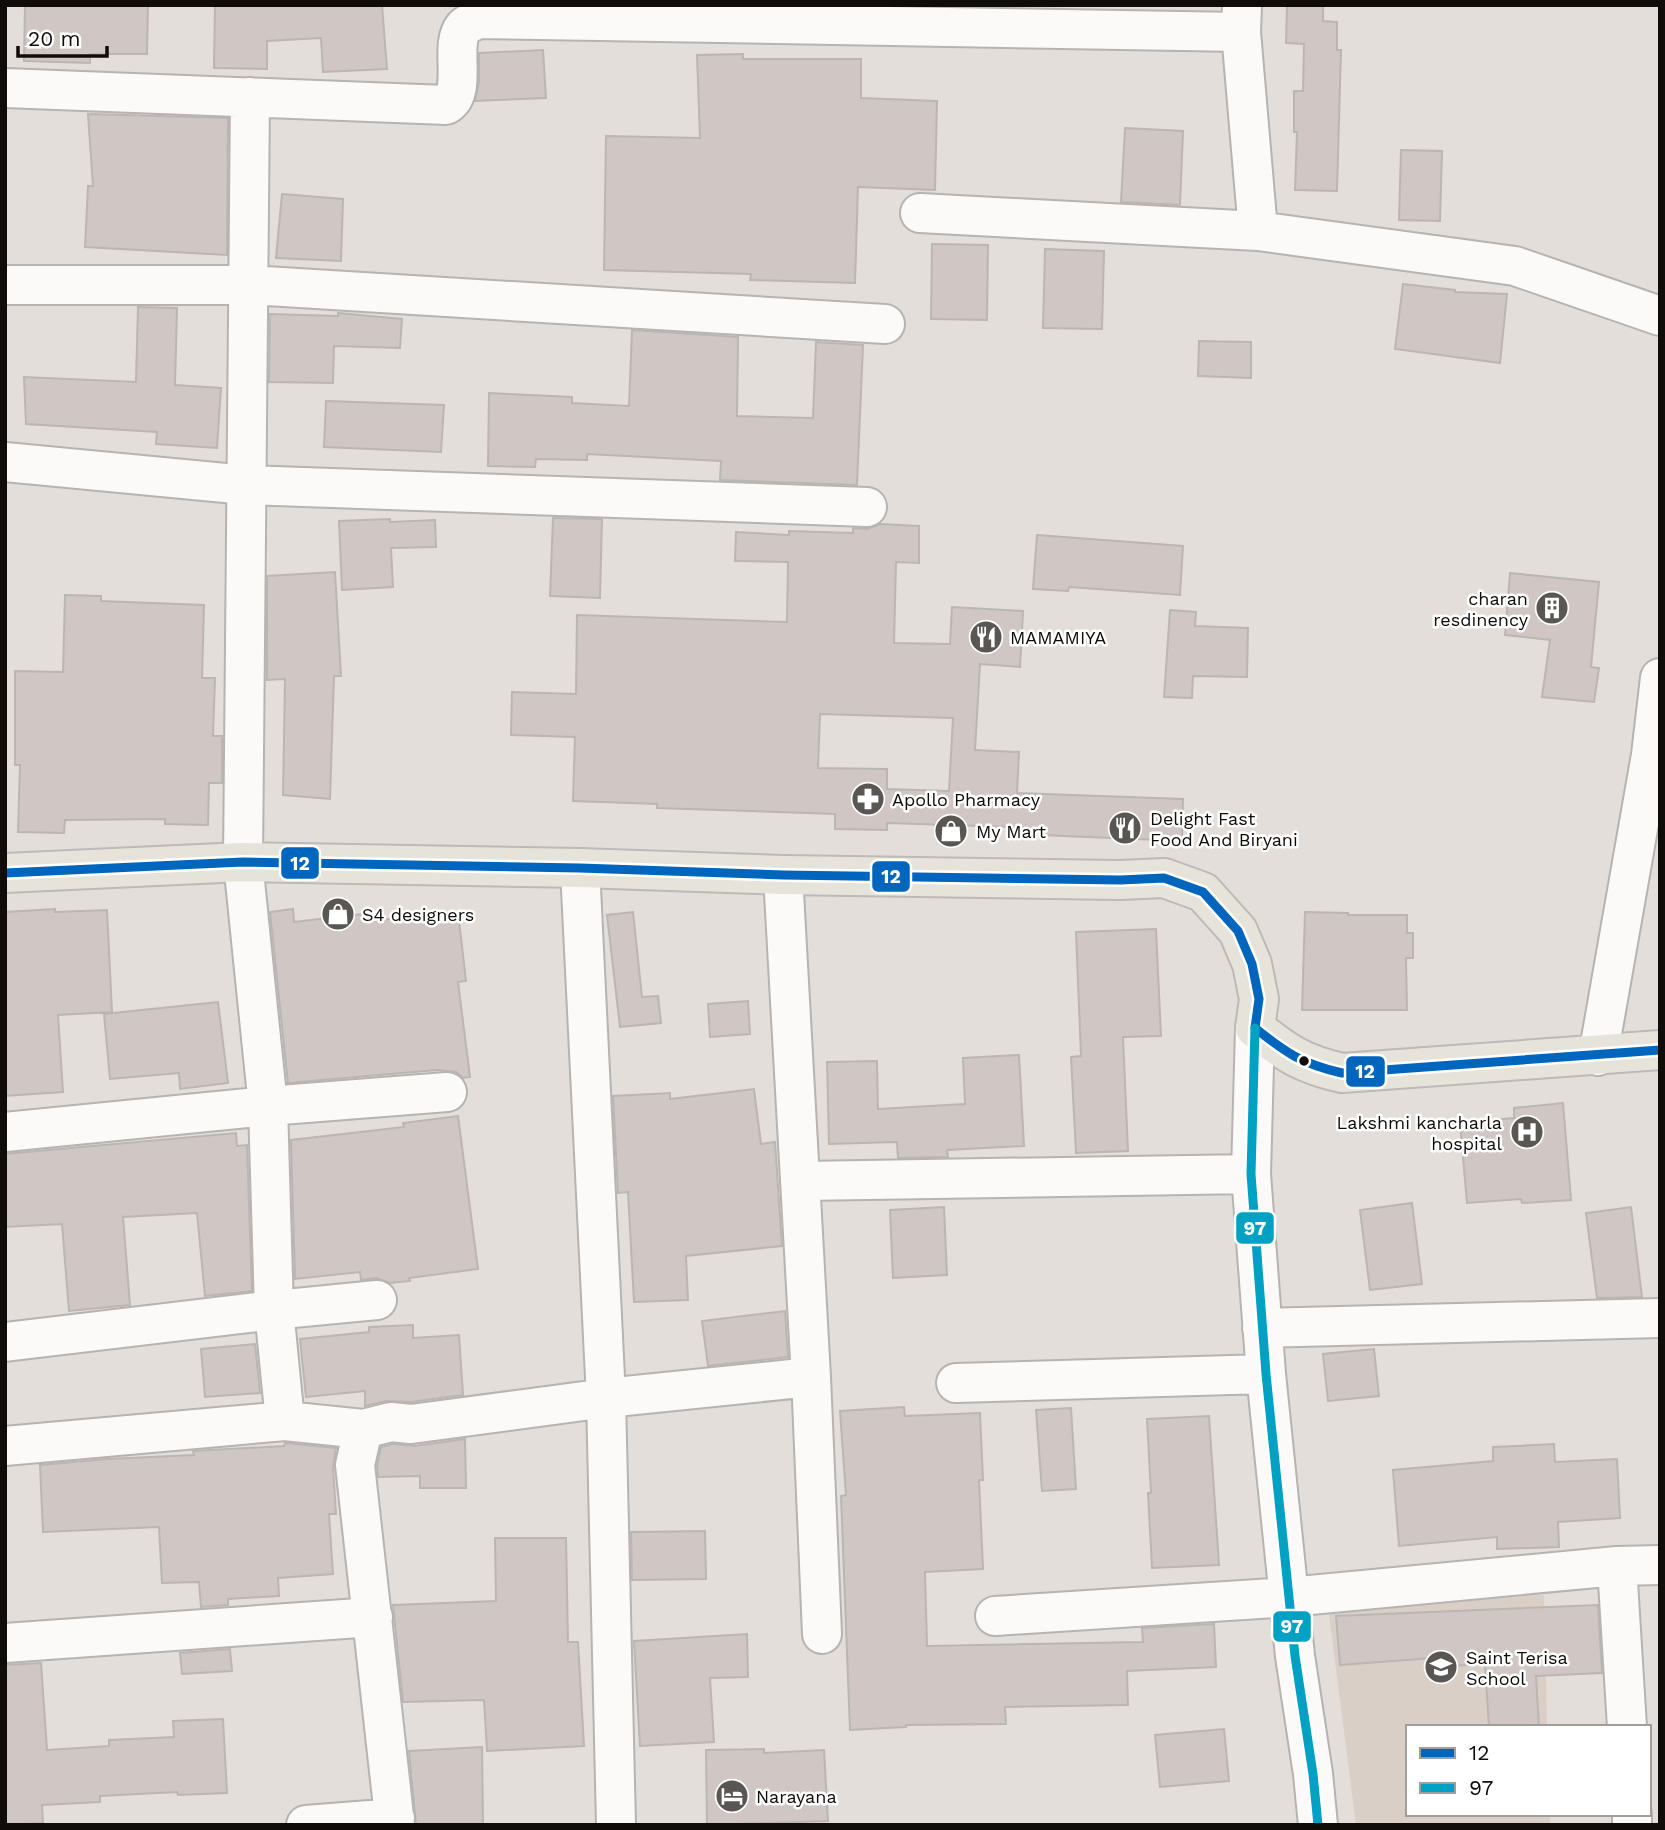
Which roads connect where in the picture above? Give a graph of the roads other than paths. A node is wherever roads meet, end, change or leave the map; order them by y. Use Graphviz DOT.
graph roads {
  1 [pos="1242,18"];
  2 [pos="5,88"];
  3 [pos="250,97"];
  4 [pos="920,213"];
  5 [pos="1258,232"];
  6 [pos="5,285"];
  7 [pos="250,285"];
  8 [pos="1660,316"];
  9 [pos="886,324"];
  10 [pos="5,463"];
  11 [pos="246,485"];
  12 [pos="867,507"];
  13 [pos="1660,678"];
  14 [pos="1656,755"];
  15 [pos="243,862"];
  16 [pos="580,868"];
  17 [pos="5,873"];
  18 [pos="783,875"];
  19 [pos="1255,1028"];
  20 [pos="1660,1051"];
  21 [pos="1598,1056"];
  22 [pos="447,1092"];
  23 [pos="268,1106"];
  24 [pos="5,1132"];
  25 [pos="1251,1174"];
  26 [pos="801,1181"];
  27 [pos="377,1300"];
  28 [pos="274,1310"];
  29 [pos="1660,1318"];
  30 [pos="1262,1328"];
  31 [pos="5,1342"];
  32 [pos="1266,1374"];
  33 [pos="811,1377"];
  34 [pos="957,1383"];
  35 [pos="606,1398"];
  36 [pos="285,1421"];
  37 [pos="363,1429"];
  38 [pos="5,1446"];
  39 [pos="1660,1565"];
  40 [pos="1617,1566"];
  41 [pos="1289,1597"];
  42 [pos="995,1616"];
  43 [pos="373,1617"];
  44 [pos="822,1634"];
  45 [pos="5,1643"];
  46 [pos="1627,1725"];
  47 [pos="395,1821"];
  48 [pos="306,1825"];
  49 [pos="616,1825"];
  50 [pos="1318,1825"];
  1 -- 3 [label="street"];
  1 -- 5 [label="street"];
  2 -- 3 [label="street"];
  3 -- 7 [label="street"];
  4 -- 5 [label="street"];
  5 -- 8 [label="street"];
  6 -- 7 [label="street"];
  7 -- 9 [label="street"];
  7 -- 11 [label="street"];
  10 -- 11 [label="street"];
  11 -- 12 [label="street"];
  11 -- 15 [label="street"];
  13 -- 14 [label="street"];
  14 -- 21 [label="street"];
  15 -- 16 [label="main road"];
  15 -- 17 [label="main road"];
  15 -- 23 [label="street"];
  16 -- 18 [label="main road"];
  16 -- 35 [label="street"];
  18 -- 19 [label="main road"];
  18 -- 26 [label="street"];
  19 -- 21 [label="main road"];
  19 -- 25 [label="street"];
  20 -- 21 [label="main road"];
  22 -- 23 [label="street"];
  23 -- 24 [label="street"];
  23 -- 28 [label="street"];
  25 -- 26 [label="street"];
  25 -- 30 [label="street"];
  26 -- 33 [label="street"];
  27 -- 28 [label="street"];
  28 -- 31 [label="street"];
  28 -- 36 [label="street"];
  29 -- 30 [label="street"];
  30 -- 32 [label="street"];
  32 -- 34 [label="street"];
  32 -- 41 [label="street"];
  33 -- 35 [label="street"];
  33 -- 44 [label="street"];
  35 -- 37 [label="street"];
  35 -- 49 [label="street"];
  36 -- 37 [label="street"];
  36 -- 38 [label="street"];
  37 -- 43 [label="street"];
  39 -- 40 [label="street"];
  40 -- 41 [label="street"];
  40 -- 46 [label="street"];
  41 -- 42 [label="street"];
  41 -- 50 [label="street"];
  43 -- 45 [label="street"];
  43 -- 47 [label="street"];
  47 -- 48 [label="street"];
}
